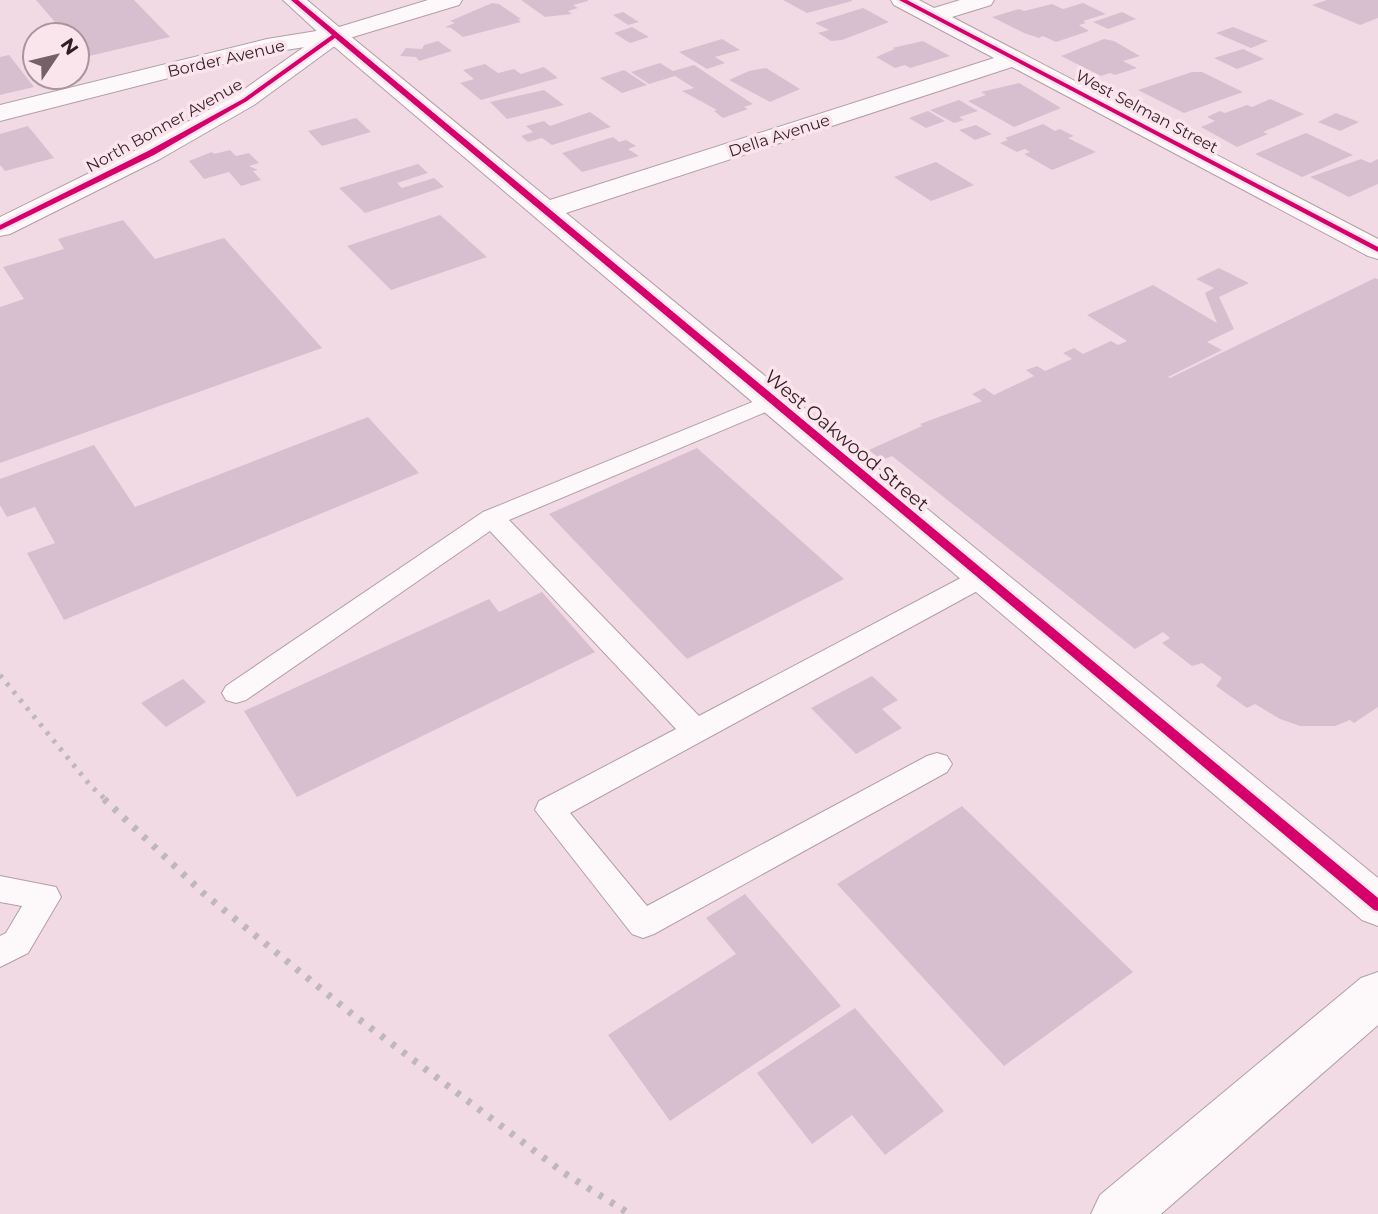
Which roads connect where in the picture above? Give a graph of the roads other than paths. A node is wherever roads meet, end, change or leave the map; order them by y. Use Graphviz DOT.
graph roads {
  1 [pos="294,0"];
  2 [pos="451,0"];
  3 [pos="902,0"];
  4 [pos="983,0"];
  5 [pos="932,16"];
  6 [pos="335,36"];
  7 [pos="1014,59"];
  8 [pos="0,113"];
  9 [pos="544,211"];
  10 [pos="0,228"];
  11 [pos="1378,250"];
  12 [pos="772,401"];
  13 [pos="492,518"];
  14 [pos="983,577"];
  15 [pos="236,693"];
  16 [pos="697,732"];
  17 [pos="937,764"];
  18 [pos="0,889"];
  19 [pos="1378,906"];
  20 [pos="0,953"];
  21 [pos="1378,994"];
  22 [pos="1119,1214"];
  1 -- 6 [label="street, West Oakwood Street"];
  2 -- 6 [label="street, Border Avenue"];
  3 -- 5 [label="street, West Selman Street"];
  4 -- 5 [label="street"];
  5 -- 7 [label="street, West Selman Street"];
  6 -- 8 [label="street, Border Avenue"];
  6 -- 9 [label="street, West Oakwood Street"];
  6 -- 10 [label="street, North Bonner Avenue"];
  7 -- 9 [label="street, Della Avenue"];
  7 -- 11 [label="street, West Selman Street"];
  9 -- 12 [label="street, West Oakwood Street"];
  12 -- 13 [label="lane"];
  12 -- 14 [label="street, West Oakwood Street"];
  13 -- 15 [label="lane"];
  13 -- 16 [label="lane"];
  14 -- 16 [label="lane"];
  14 -- 19 [label="street, West Oakwood Street"];
  16 -- 17 [label="lane"];
  18 -- 20 [label="lane"];
  21 -- 22 [label="street"];
}
